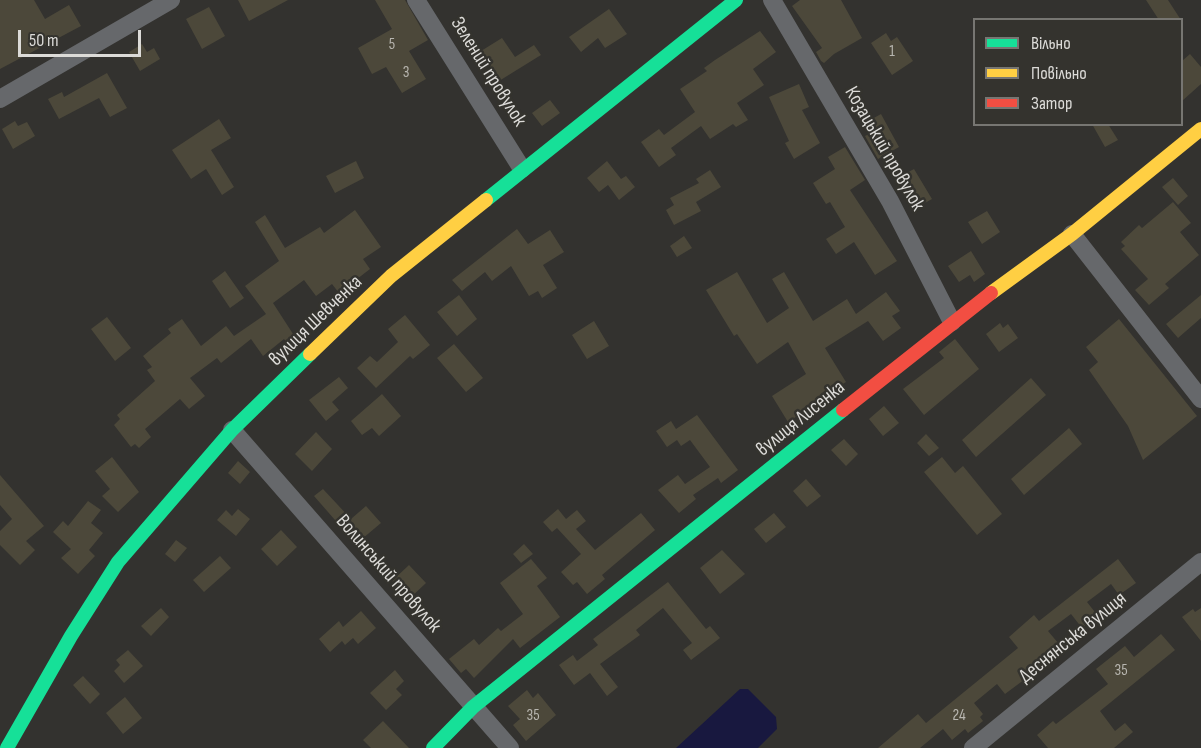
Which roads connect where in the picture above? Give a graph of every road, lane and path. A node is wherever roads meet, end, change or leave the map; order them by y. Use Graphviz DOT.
graph roads {
  1 [pos="171,0"];
  2 [pos="416,0"];
  3 [pos="736,0"];
  4 [pos="772,0"];
  5 [pos="0,99"];
  6 [pos="1201,129"];
  7 [pos="522,169"];
  8 [pos="1072,234"];
  9 [pos="952,322"];
  10 [pos="1201,399"];
  11 [pos="232,430"];
  12 [pos="1201,562"];
  13 [pos="473,707"];
  14 [pos="7,748"];
  15 [pos="433,748"];
  16 [pos="510,748"];
  17 [pos="973,748"];
  1 -- 5 [label="street"];
  2 -- 7 [label="street, Зелений провулок"];
  3 -- 7 [label="street, вулиця Шевченка"];
  4 -- 9 [label="street, Козацький провулок"];
  6 -- 8 [label="street, вулиця Лисенка"];
  7 -- 11 [label="street, вулиця Шевченка"];
  8 -- 9 [label="street, вулиця Лисенка"];
  8 -- 10 [label="street"];
  9 -- 13 [label="street, вулиця Лисенка"];
  11 -- 13 [label="street, Волинський провулок"];
  11 -- 14 [label="street, вулиця Шевченка"];
  12 -- 17 [label="street, Деснянська вулиця"];
  13 -- 15 [label="street, вулиця Лисенка"];
  13 -- 16 [label="street, Волинський провулок"];
}
